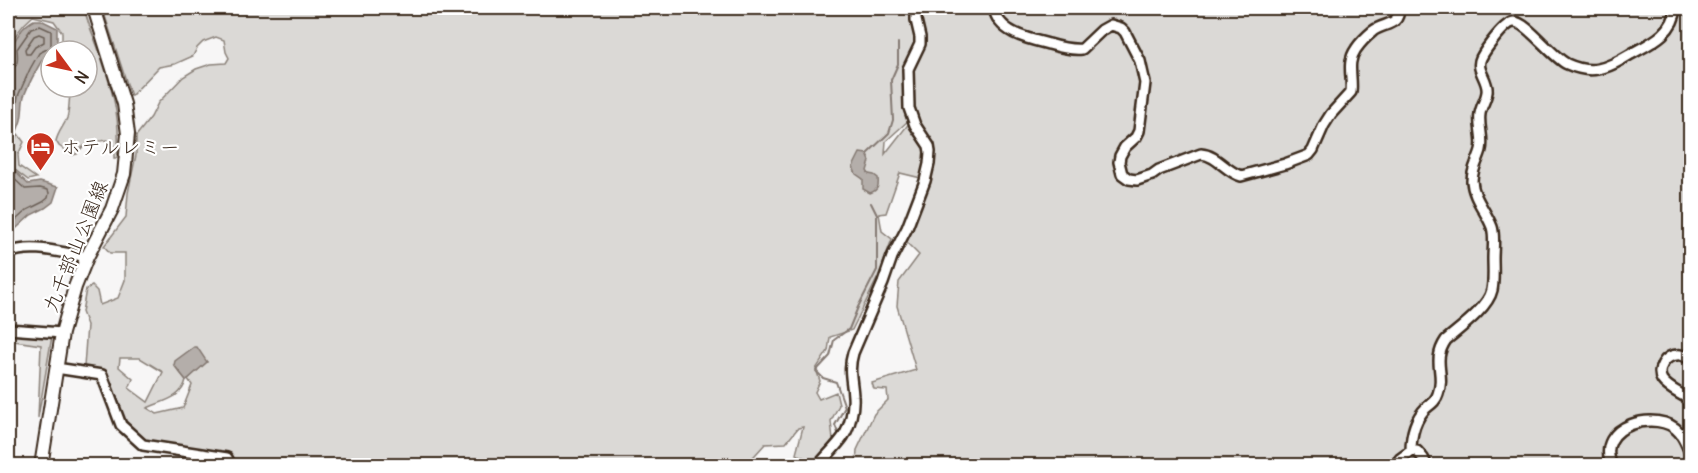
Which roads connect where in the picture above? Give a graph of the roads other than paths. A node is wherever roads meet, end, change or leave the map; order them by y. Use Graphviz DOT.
graph roads {
  1 [pos="94,8"];
  2 [pos="916,8"];
  3 [pos="994,8"];
  4 [pos="1399,8"];
  5 [pos="1676,8"];
  6 [pos="8,253"];
  7 [pos="87,257"];
  8 [pos="8,329"];
  9 [pos="62,333"];
  10 [pos="1690,359"];
  11 [pos="56,368"];
  12 [pos="1690,400"];
  13 [pos="1411,452"];
  14 [pos="1690,452"];
  15 [pos="41,465"];
  16 [pos="231,465"];
  17 [pos="818,465"];
  18 [pos="1394,465"];
  19 [pos="1426,465"];
  20 [pos="1612,465"];
  1 -- 7 [label="main road, 九千部山公園線"];
  2 -- 17 [label="street"];
  3 -- 4 [label="street"];
  5 -- 13 [label="street"];
  6 -- 7 [label="street"];
  7 -- 9 [label="main road, 九千部山公園線"];
  8 -- 9 [label="street"];
  9 -- 11 [label="main road, 九千部山公園線"];
  10 -- 12 [label="street"];
  11 -- 15 [label="main road, 九千部山公園線"];
  11 -- 16 [label="street"];
  13 -- 18 [label="street"];
  13 -- 19 [label="street"];
  14 -- 20 [label="street"];
}
